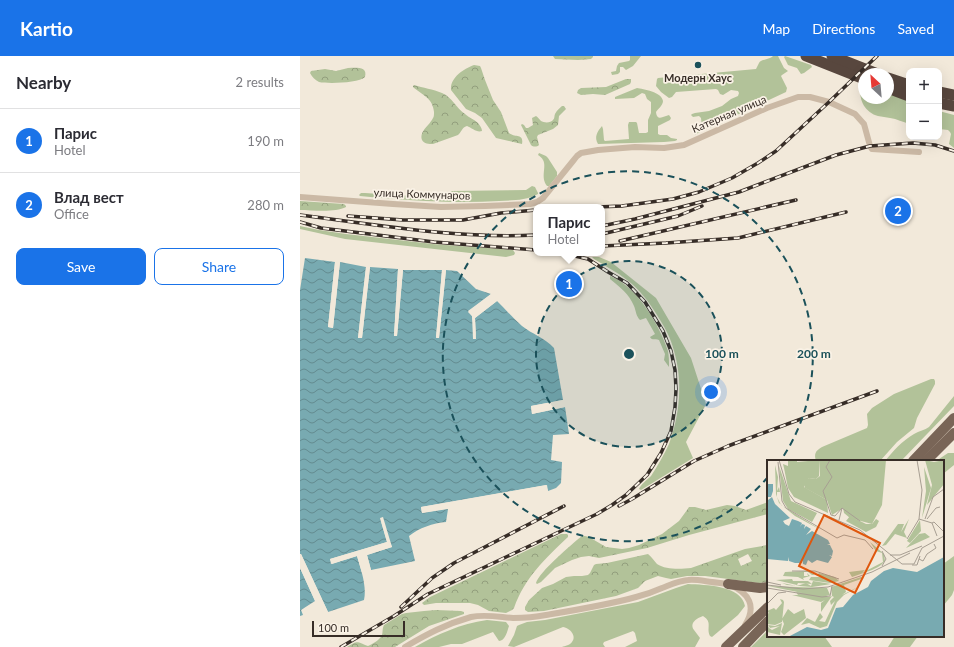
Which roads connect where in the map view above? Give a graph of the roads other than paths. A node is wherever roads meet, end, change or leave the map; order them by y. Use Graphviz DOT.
graph roads {
  1 [pos="806,56"];
  2 [pos="832,56"];
  3 [pos="863,68"];
  4 [pos="858,77"];
  5 [pos="894,80"];
  6 [pos="906,84"];
  7 [pos="894,90"];
  8 [pos="942,93"];
  9 [pos="906,95"];
  10 [pos="954,95"];
  11 [pos="942,104"];
  12 [pos="954,106"];
  13 [pos="919,152"];
  14 [pos="300,197"];
  15 [pos="543,198"];
  16 [pos="954,418"];
  17 [pos="954,433"];
  18 [pos="914,460"];
  19 [pos="927,460"];
  20 [pos="728,584"];
  21 [pos="767,587"];
  22 [pos="767,608"];
  23 [pos="767,622"];
  24 [pos="405,647"];
  25 [pos="722,647"];
  26 [pos="726,647"];
  27 [pos="742,647"];
  1 -- 4 [label="highway"];
  2 -- 3 [label="highway"];
  5 -- 6 [label="highway"];
  7 -- 9 [label="highway"];
  8 -- 10 [label="highway"];
  11 -- 12 [label="highway"];
  13 -- 15 [label="street, Катерная улица"];
  14 -- 15 [label="street, улица Коммунаров"];
  16 -- 18 [label="main road"];
  17 -- 19 [label="main road"];
  20 -- 21 [label="main road"];
  20 -- 24 [label="street"];
  20 -- 25 [label="street"];
  22 -- 26 [label="main road"];
  23 -- 27 [label="main road"];
}
